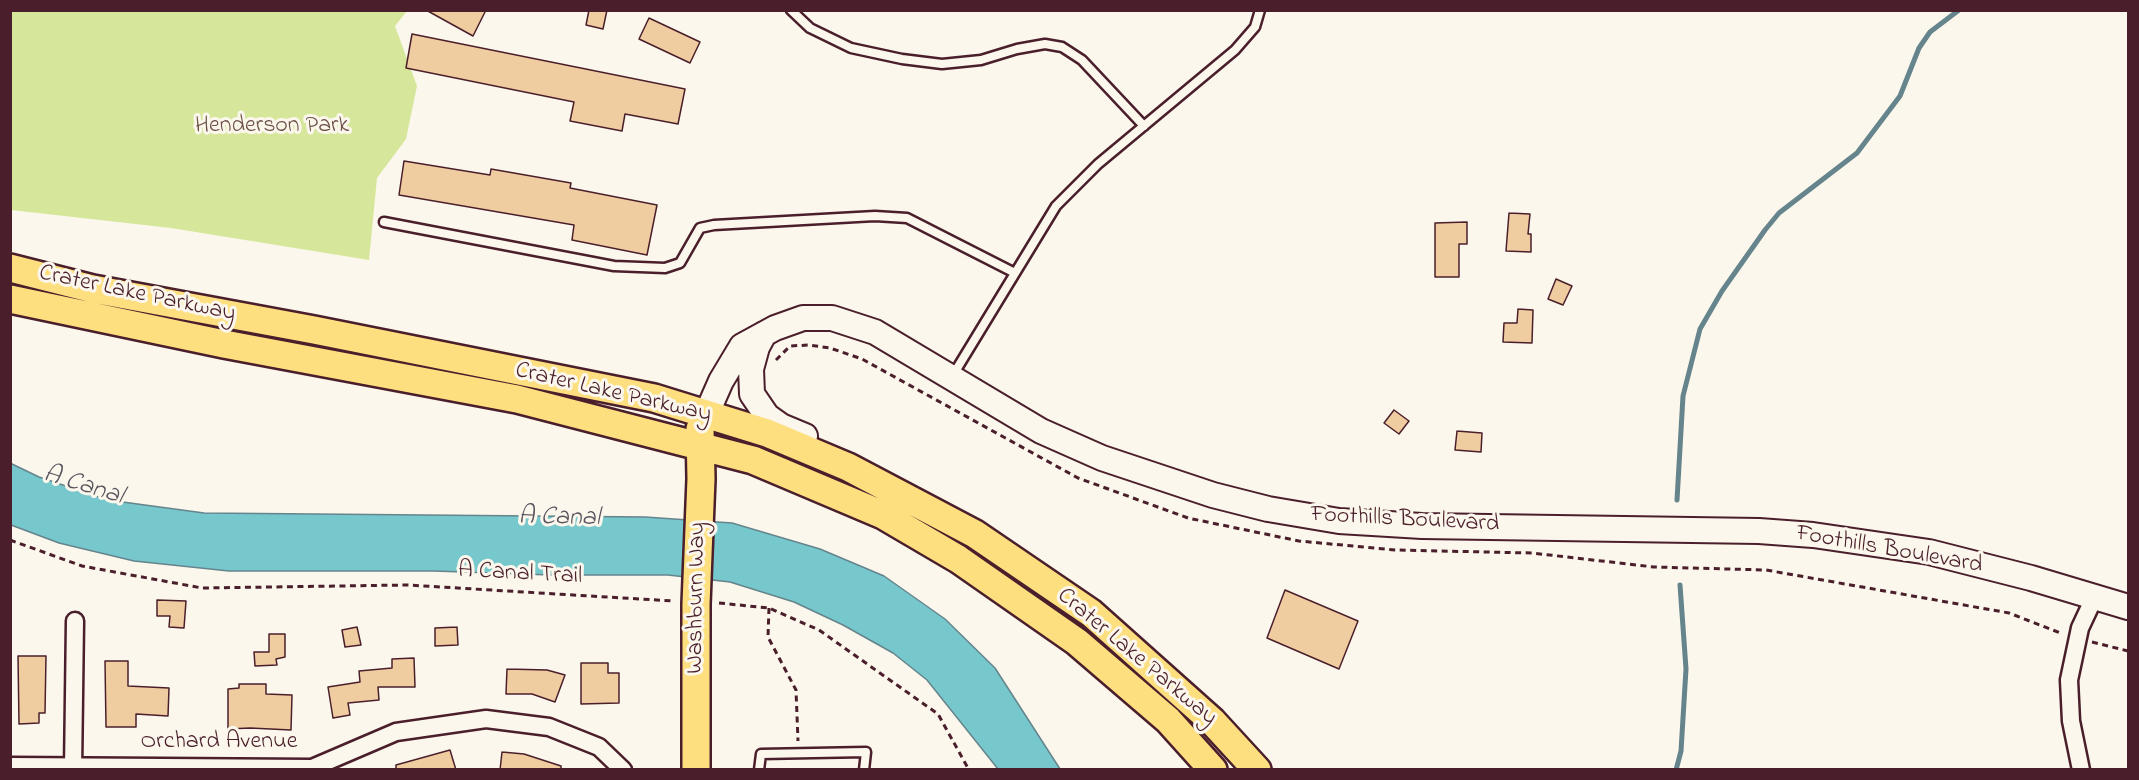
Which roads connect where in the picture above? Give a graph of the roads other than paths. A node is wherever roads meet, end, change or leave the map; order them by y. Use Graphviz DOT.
graph roads {
  1 [pos="791,10"];
  2 [pos="1260,10"];
  3 [pos="1144,126"];
  4 [pos="384,222"];
  5 [pos="10,268"];
  6 [pos="1015,273"];
  7 [pos="10,299"];
  8 [pos="764,334"];
  9 [pos="951,378"];
  10 [pos="702,429"];
  11 [pos="871,480"];
  12 [pos="2095,596"];
  13 [pos="2128,607"];
  14 [pos="75,621"];
  15 [pos="10,766"];
  16 [pos="73,768"];
  17 [pos="193,769"];
  18 [pos="310,769"];
  19 [pos="623,770"];
  20 [pos="696,770"];
  21 [pos="759,770"];
  22 [pos="864,770"];
  23 [pos="1213,770"];
  24 [pos="1257,770"];
  25 [pos="2081,770"];
  1 -- 3 [label="lane"];
  2 -- 3 [label="lane"];
  3 -- 6 [label="lane"];
  4 -- 6 [label="lane"];
  5 -- 10 [label="main road, Crater Lake Parkway"];
  6 -- 9 [label="lane"];
  7 -- 10 [label="main road, Crater Lake Parkway"];
  8 -- 9 [label="main road, Foothills Boulevard"];
  8 -- 10 [label="main road, Foothills Boulevard"];
  8 -- 11 [label="main road"];
  9 -- 12 [label="main road, Foothills Boulevard"];
  10 -- 11 [label="main road, Crater Lake Parkway"];
  10 -- 20 [label="main road, Washburn Way"];
  10 -- 23 [label="main road, Crater Lake Parkway"];
  11 -- 24 [label="main road, Crater Lake Parkway"];
  12 -- 13 [label="main road, Foothills Boulevard"];
  12 -- 25 [label="street"];
  14 -- 16 [label="street"];
  15 -- 16 [label="street, Orchard Avenue"];
  16 -- 17 [label="street, Orchard Avenue"];
  17 -- 18 [label="street, Orchard Avenue"];
  18 -- 19 [label="street, Orchard Avenue"];
  21 -- 22 [label="lane"];
}
